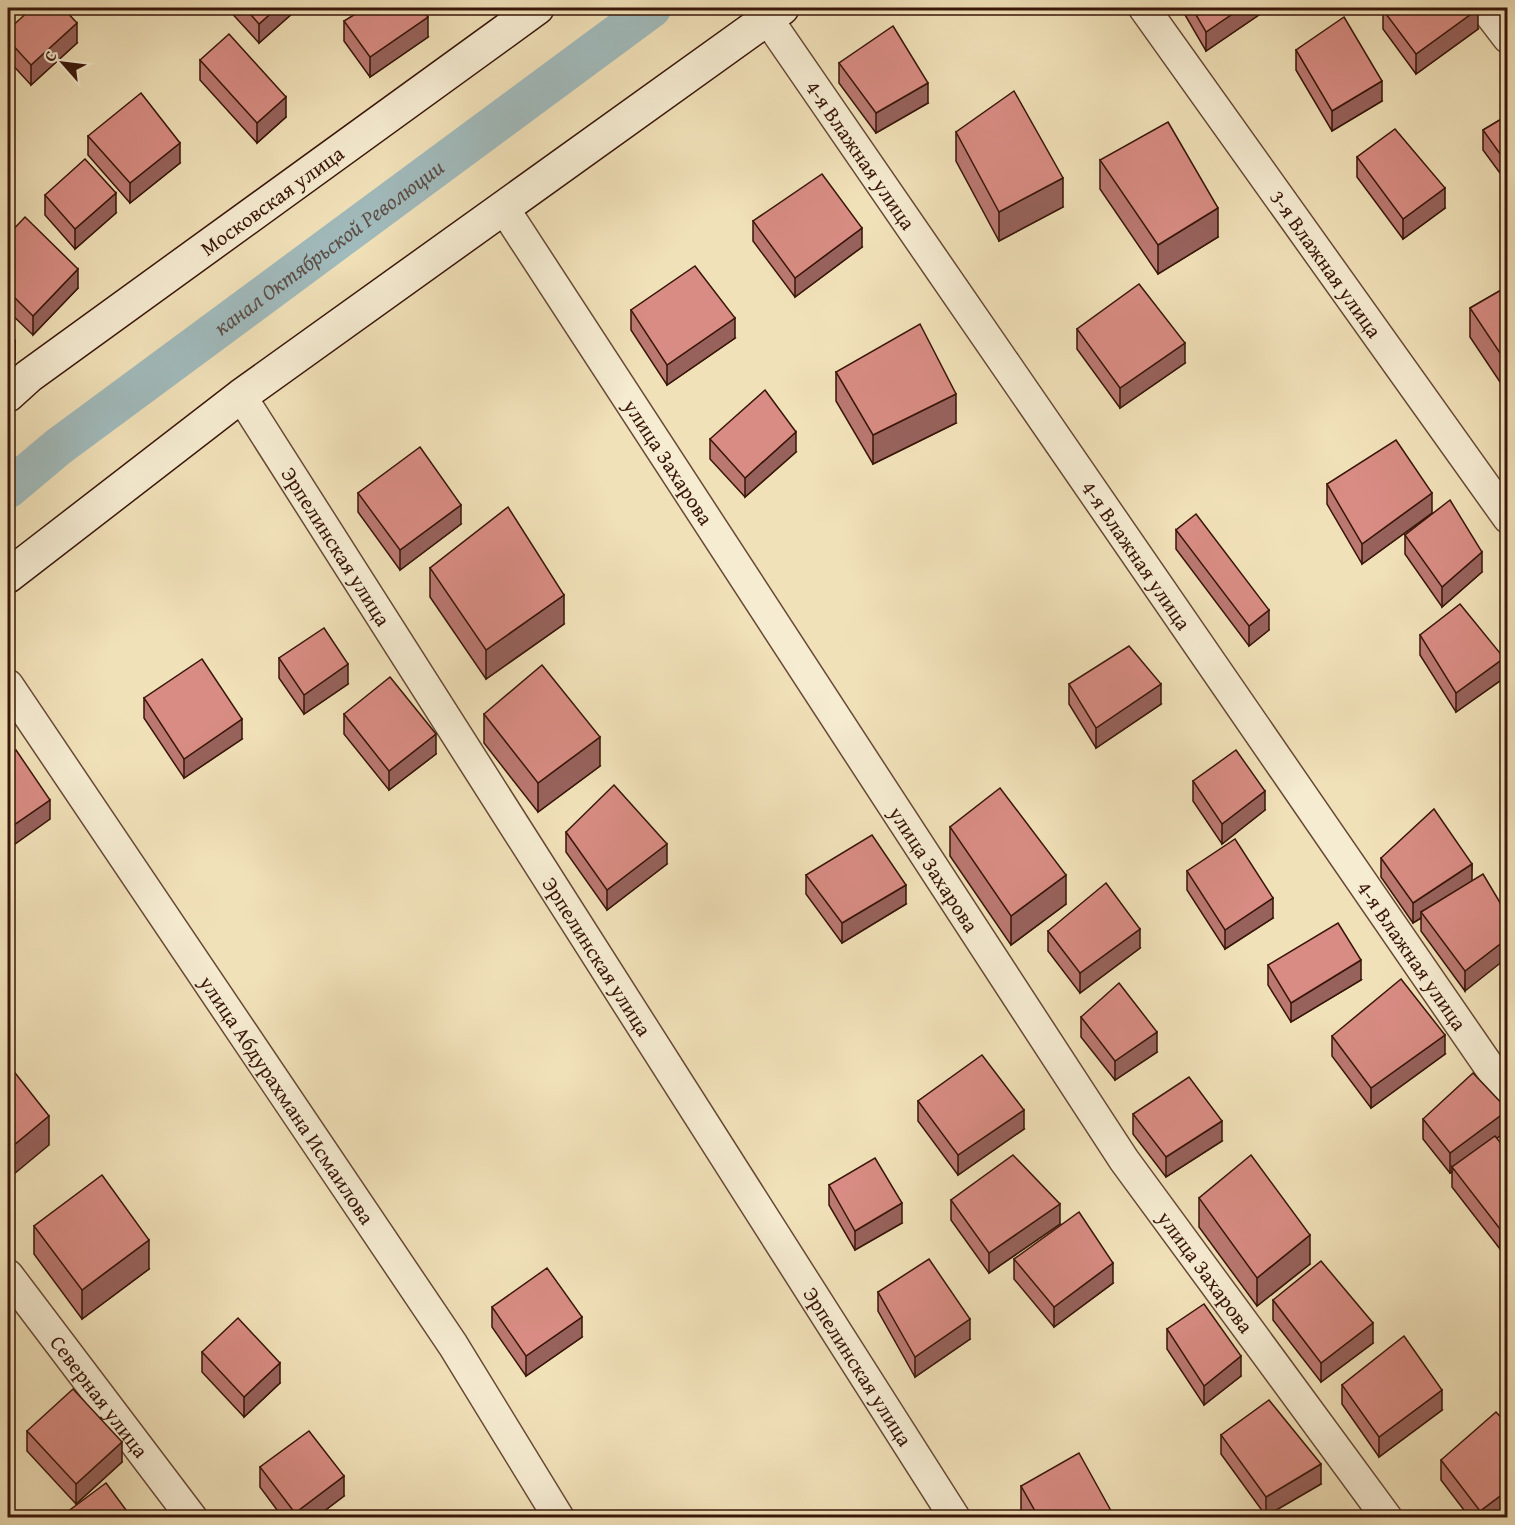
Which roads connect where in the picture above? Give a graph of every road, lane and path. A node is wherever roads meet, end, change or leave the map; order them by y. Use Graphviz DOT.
graph roads {
  1 [pos="537,8"];
  2 [pos="1144,8"];
  3 [pos="1485,8"];
  4 [pos="775,13"];
  5 [pos="1508,38"];
  6 [pos="503,207"];
  7 [pos="8,395"];
  8 [pos="241,396"];
  9 [pos="1508,518"];
  10 [pos="8,576"];
  11 [pos="8,686"];
  12 [pos="1508,1094"];
  13 [pos="8,1275"];
  14 [pos="192,1518"];
  15 [pos="559,1518"];
  16 [pos="955,1518"];
  17 [pos="1388,1518"];
  1 -- 7 [label="main road, Московская улица"];
  2 -- 9 [label="street, 3-я Влажная улица"];
  3 -- 5 [label="street"];
  4 -- 6 [label="main road"];
  4 -- 12 [label="street, 4-я Влажная улица"];
  6 -- 8 [label="main road"];
  6 -- 17 [label="street, улица Захарова"];
  8 -- 10 [label="main road"];
  8 -- 16 [label="street, Эрпелинская улица"];
  11 -- 15 [label="street, улица Абдурахмана Исмаилова"];
  13 -- 14 [label="street, Северная улица"];
}
